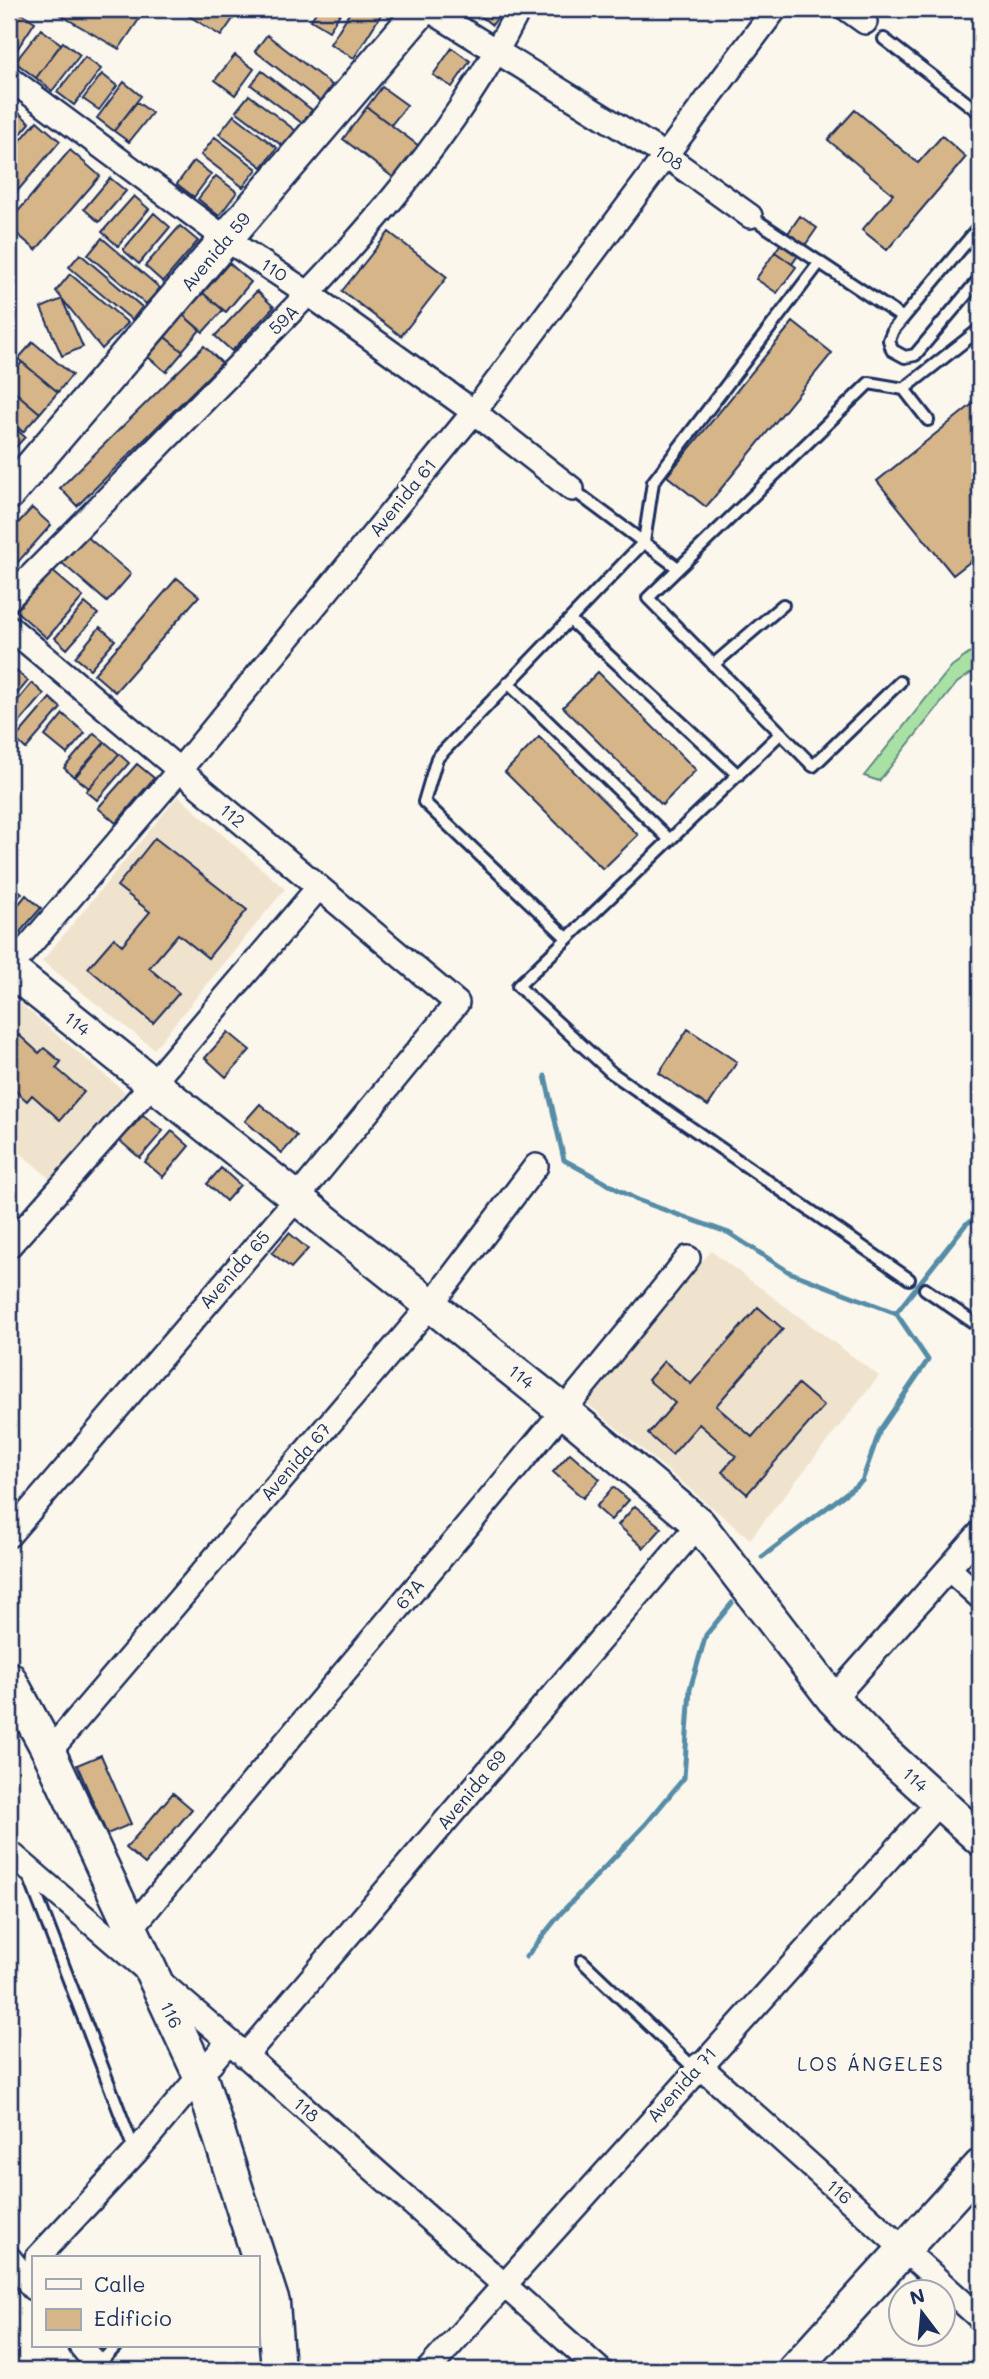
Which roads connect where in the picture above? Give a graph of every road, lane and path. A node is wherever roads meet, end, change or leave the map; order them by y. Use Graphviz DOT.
graph roads {
  1 [pos="422,9"];
  2 [pos="428,9"];
  3 [pos="519,9"];
  4 [pos="775,9"];
  5 [pos="884,39"];
  6 [pos="498,50"];
  7 [pos="9,78"];
  8 [pos="980,113"];
  9 [pos="665,155"];
  10 [pos="750,215"];
  11 [pos="980,226"];
  12 [pos="226,239"];
  13 [pos="820,262"];
  14 [pos="980,278"];
  15 [pos="309,294"];
  16 [pos="903,318"];
  17 [pos="980,329"];
  18 [pos="904,389"];
  19 [pos="474,412"];
  20 [pos="928,420"];
  21 [pos="572,489"];
  22 [pos="9,493"];
  23 [pos="644,542"];
  24 [pos="678,568"];
  25 [pos="9,598"];
  26 [pos="783,605"];
  27 [pos="569,620"];
  28 [pos="9,627"];
  29 [pos="713,664"];
  30 [pos="900,682"];
  31 [pos="508,683"];
  32 [pos="780,733"];
  33 [pos="178,772"];
  34 [pos="738,775"];
  35 [pos="670,839"];
  36 [pos="318,888"];
  37 [pos="567,938"];
  38 [pos="9,969"];
  39 [pos="457,1003"];
  40 [pos="153,1083"];
  41 [pos="536,1166"];
  42 [pos="298,1198"];
  43 [pos="9,1246"];
  44 [pos="688,1258"];
  45 [pos="909,1279"];
  46 [pos="925,1289"];
  47 [pos="429,1306"];
  48 [pos="980,1327"];
  49 [pos="565,1412"];
  50 [pos="698,1524"];
  51 [pos="980,1533"];
  52 [pos="9,1535"];
  53 [pos="948,1569"];
  54 [pos="980,1597"];
  55 [pos="9,1678"];
  56 [pos="833,1699"];
  57 [pos="48,1752"];
  58 [pos="940,1801"];
  59 [pos="980,1839"];
  60 [pos="17,1859"];
  61 [pos="131,1929"];
  62 [pos="582,1961"];
  63 [pos="154,1979"];
  64 [pos="237,2049"];
  65 [pos="697,2067"];
  66 [pos="201,2078"];
  67 [pos="135,2153"];
  68 [pos="980,2166"];
  69 [pos="905,2250"];
  70 [pos="39,2256"];
  71 [pos="258,2256"];
  72 [pos="259,2259"];
  73 [pos="504,2285"];
  74 [pos="980,2318"];
  75 [pos="83,2348"];
  76 [pos="114,2348"];
  77 [pos="99,2368"];
  78 [pos="278,2370"];
  79 [pos="428,2370"];
  80 [pos="600,2370"];
  81 [pos="794,2370"];
  1 -- 12 [label="street, Avenida 59"];
  2 -- 6 [label="street, 108"];
  3 -- 6 [label="street, 59A"];
  4 -- 9 [label="street, Avenida 61"];
  5 -- 8 [label="lane"];
  6 -- 9 [label="street, 108"];
  6 -- 15 [label="street, 59A"];
  7 -- 12 [label="street, 110"];
  9 -- 10 [label="street, 108"];
  9 -- 19 [label="street, Avenida 61"];
  10 -- 13 [label="lane, 108"];
  11 -- 16 [label="lane"];
  12 -- 15 [label="street, 110"];
  12 -- 22 [label="street, Avenida 59"];
  13 -- 16 [label="lane, 108"];
  13 -- 23 [label="lane"];
  14 -- 16 [label="lane"];
  15 -- 19 [label="street, 110"];
  15 -- 25 [label="street, 59A"];
  17 -- 18 [label="lane"];
  18 -- 20 [label="lane"];
  18 -- 24 [label="lane"];
  19 -- 21 [label="street, 110"];
  19 -- 33 [label="street, Avenida 61"];
  21 -- 23 [label="lane"];
  23 -- 24 [label="lane"];
  23 -- 27 [label="lane"];
  24 -- 29 [label="lane"];
  26 -- 29 [label="lane"];
  27 -- 31 [label="lane"];
  27 -- 34 [label="lane"];
  28 -- 33 [label="street, 112"];
  29 -- 32 [label="lane"];
  30 -- 32 [label="lane"];
  31 -- 35 [label="lane"];
  31 -- 37 [label="lane"];
  32 -- 34 [label="lane"];
  33 -- 36 [label="street, 112"];
  33 -- 38 [label="street, Avenida 61"];
  34 -- 35 [label="lane"];
  35 -- 37 [label="lane"];
  36 -- 39 [label="street, 112"];
  36 -- 40 [label="street"];
  37 -- 45 [label="lane"];
  38 -- 40 [label="street, 114"];
  39 -- 42 [label="street, Avenida 65"];
  40 -- 42 [label="street, 114"];
  40 -- 43 [label="street"];
  41 -- 47 [label="street, Avenida 67"];
  42 -- 47 [label="street, 114"];
  42 -- 52 [label="street, Avenida 65"];
  44 -- 49 [label="street, 67A"];
  46 -- 48 [label="lane"];
  47 -- 49 [label="street, 114"];
  47 -- 57 [label="street, Avenida 67"];
  49 -- 50 [label="street, 114"];
  49 -- 61 [label="street, 67A"];
  50 -- 56 [label="street, 114"];
  50 -- 64 [label="street, Avenida 69"];
  51 -- 53 [label="street"];
  53 -- 54 [label="street"];
  53 -- 56 [label="street"];
  55 -- 57 [label="street, 116"];
  56 -- 58 [label="street, 114"];
  57 -- 61 [label="street, 116"];
  58 -- 59 [label="street, 114"];
  58 -- 65 [label="street, Avenida 71"];
  60 -- 63 [label="street, 118"];
  60 -- 67 [label="lane"];
  61 -- 63 [label="street, 116"];
  62 -- 65 [label="lane"];
  63 -- 64 [label="street, 118"];
  63 -- 66 [label="street, 116"];
  64 -- 66 [label="street, Avenida 69"];
  64 -- 73 [label="street, 118"];
  65 -- 69 [label="street, 116"];
  65 -- 73 [label="street, Avenida 71"];
  66 -- 67 [label="street, Avenida 69"];
  66 -- 71 [label="street, 116"];
  67 -- 70 [label="street, Avenida 69"];
  68 -- 69 [label="street"];
  69 -- 74 [label="street, 116"];
  69 -- 81 [label="street"];
  72 -- 78 [label="street, 116"];
  73 -- 79 [label="street, Avenida 71"];
  73 -- 80 [label="street, 118"];
  75 -- 77 [label="street"];
  76 -- 77 [label="lane"];
}
